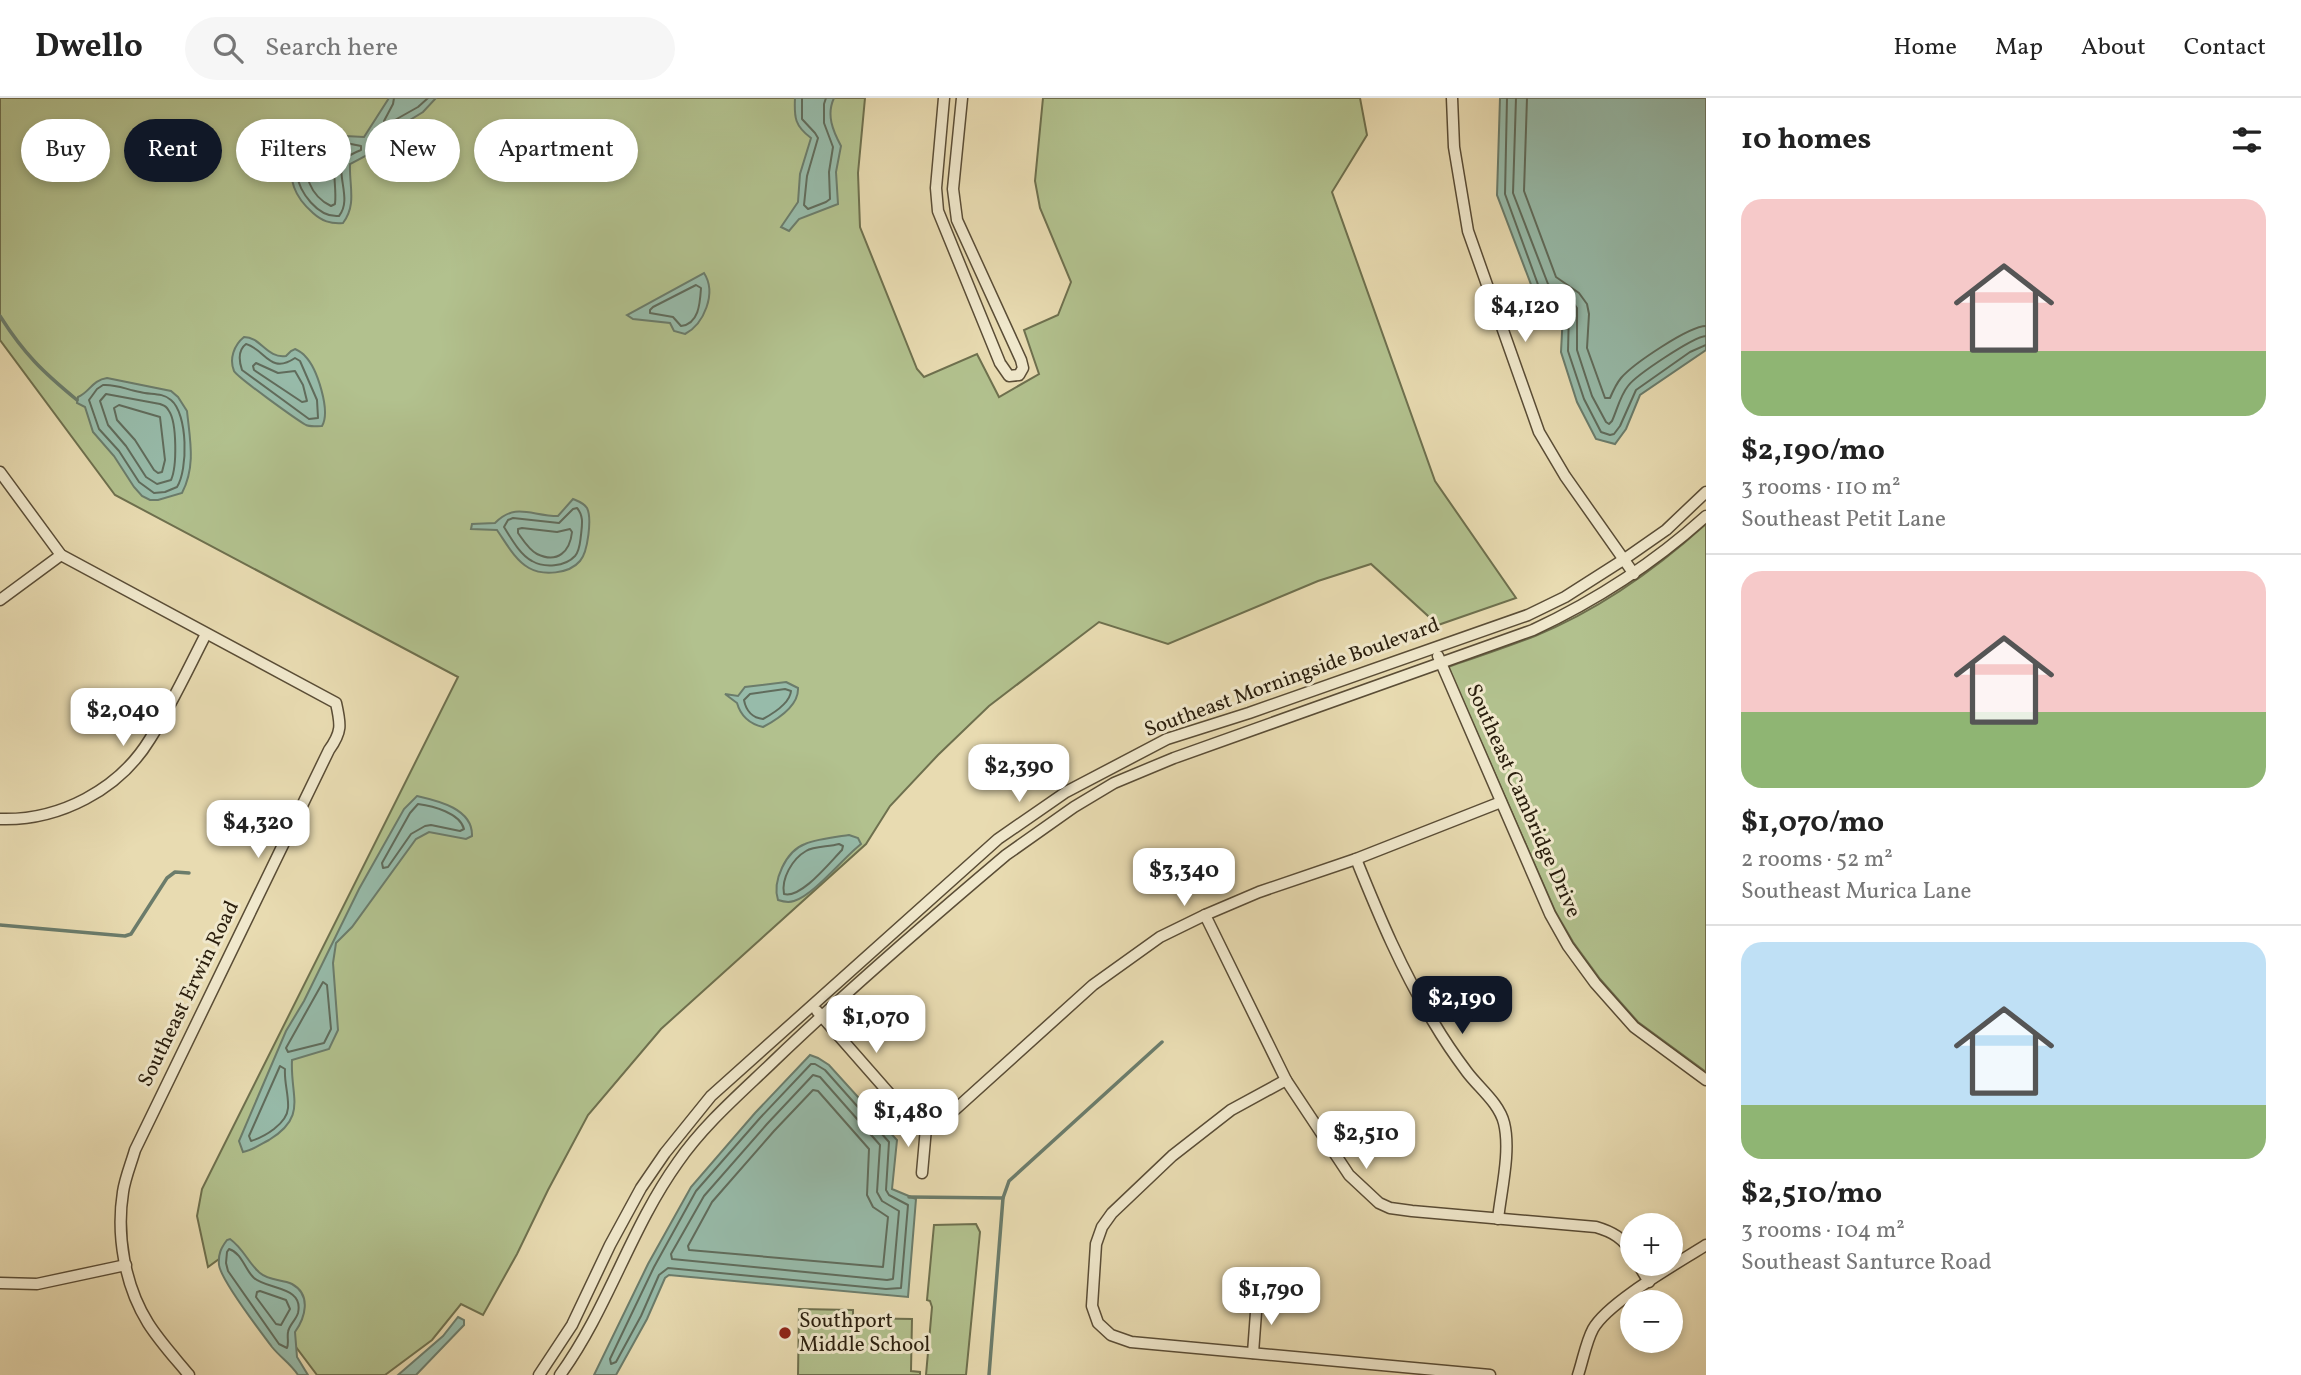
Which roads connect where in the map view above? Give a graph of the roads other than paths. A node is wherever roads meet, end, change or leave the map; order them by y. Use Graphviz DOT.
graph roads {
  1 [pos="944,98"];
  2 [pos="962,98"];
  3 [pos="1452,98"];
  4 [pos="958,130"];
  5 [pos="941,132"];
  6 [pos="0,472"];
  7 [pos="1706,492"];
  8 [pos="1706,516"];
  9 [pos="61,555"];
  10 [pos="1623,560"];
  11 [pos="1634,574"];
  12 [pos="0,600"];
  13 [pos="206,634"];
  14 [pos="1434,648"];
  15 [pos="1440,663"];
  16 [pos="1249,713"];
  17 [pos="1253,729"];
  18 [pos="1066,792"];
  19 [pos="1501,802"];
  20 [pos="1074,807"];
  21 [pos="0,820"];
  22 [pos="1356,859"];
  23 [pos="928,901"];
  24 [pos="938,913"];
  25 [pos="1205,915"];
  26 [pos="812,1005"];
  27 [pos="821,1016"];
  28 [pos="1286,1080"];
  29 [pos="1706,1080"];
  30 [pos="926,1128"];
  31 [pos="665,1153"];
  32 [pos="677,1162"];
  33 [pos="922,1173"];
  34 [pos="1498,1219"];
  35 [pos="1620,1238"];
  36 [pos="1706,1245"];
  37 [pos="126,1265"];
  38 [pos="1645,1276"];
  39 [pos="1649,1282"];
  40 [pos="0,1283"];
  41 [pos="1257,1299"];
  42 [pos="576,1316"];
  43 [pos="593,1323"];
  44 [pos="1253,1353"];
  45 [pos="188,1375"];
  46 [pos="539,1375"];
  47 [pos="560,1375"];
  48 [pos="1490,1375"];
  49 [pos="1578,1375"];
  1 -- 5 [label="street"];
  2 -- 4 [label="street"];
  3 -- 10 [label="street"];
  4 -- 5 [label="street"];
  4 -- 5 [label="street"];
  6 -- 9 [label="street, Southeast Erwin Road"];
  7 -- 10 [label="street, Southeast Morningside Boulevard"];
  8 -- 11 [label="street, Southeast Morningside Boulevard"];
  9 -- 12 [label="street"];
  9 -- 13 [label="street, Southeast Erwin Road"];
  10 -- 11 [label="street"];
  10 -- 14 [label="street, Southeast Morningside Boulevard"];
  11 -- 15 [label="street, Southeast Morningside Boulevard"];
  13 -- 21 [label="street"];
  13 -- 37 [label="street, Southeast Erwin Road"];
  14 -- 15 [label="street, Southeast Cambridge Drive"];
  14 -- 16 [label="street, Southeast Morningside Boulevard"];
  15 -- 17 [label="street, Southeast Morningside Boulevard"];
  15 -- 19 [label="street, Southeast Cambridge Drive"];
  16 -- 17 [label="street"];
  16 -- 18 [label="street, Southeast Morningside Boulevard"];
  17 -- 20 [label="street, Southeast Morningside Boulevard"];
  18 -- 20 [label="street"];
  18 -- 23 [label="street, Southeast Morningside Boulevard"];
  19 -- 22 [label="street"];
  19 -- 29 [label="street, Southeast Cambridge Drive"];
  20 -- 24 [label="street, Southeast Morningside Boulevard"];
  22 -- 25 [label="street"];
  22 -- 34 [label="street"];
  23 -- 24 [label="street"];
  23 -- 26 [label="street, Southeast Morningside Boulevard"];
  24 -- 27 [label="street, Southeast Morningside Boulevard"];
  25 -- 28 [label="street"];
  25 -- 30 [label="street"];
  26 -- 27 [label="street"];
  26 -- 31 [label="street, Southeast Morningside Boulevard"];
  27 -- 30 [label="street"];
  27 -- 32 [label="street, Southeast Morningside Boulevard"];
  28 -- 34 [label="street"];
  28 -- 44 [label="street"];
  30 -- 33 [label="street"];
  31 -- 32 [label="street"];
  31 -- 42 [label="street, Southeast Morningside Boulevard"];
  32 -- 43 [label="street, Southeast Morningside Boulevard"];
  34 -- 35 [label="street"];
  36 -- 39 [label="street"];
  37 -- 40 [label="street"];
  37 -- 45 [label="street, Southeast Erwin Road"];
  38 -- 39 [label="street"];
  39 -- 49 [label="street"];
  41 -- 44 [label="street"];
  42 -- 43 [label="street"];
  42 -- 46 [label="street, Southeast Morningside Boulevard"];
  43 -- 47 [label="street, Southeast Morningside Boulevard"];
  44 -- 48 [label="street"];
}
